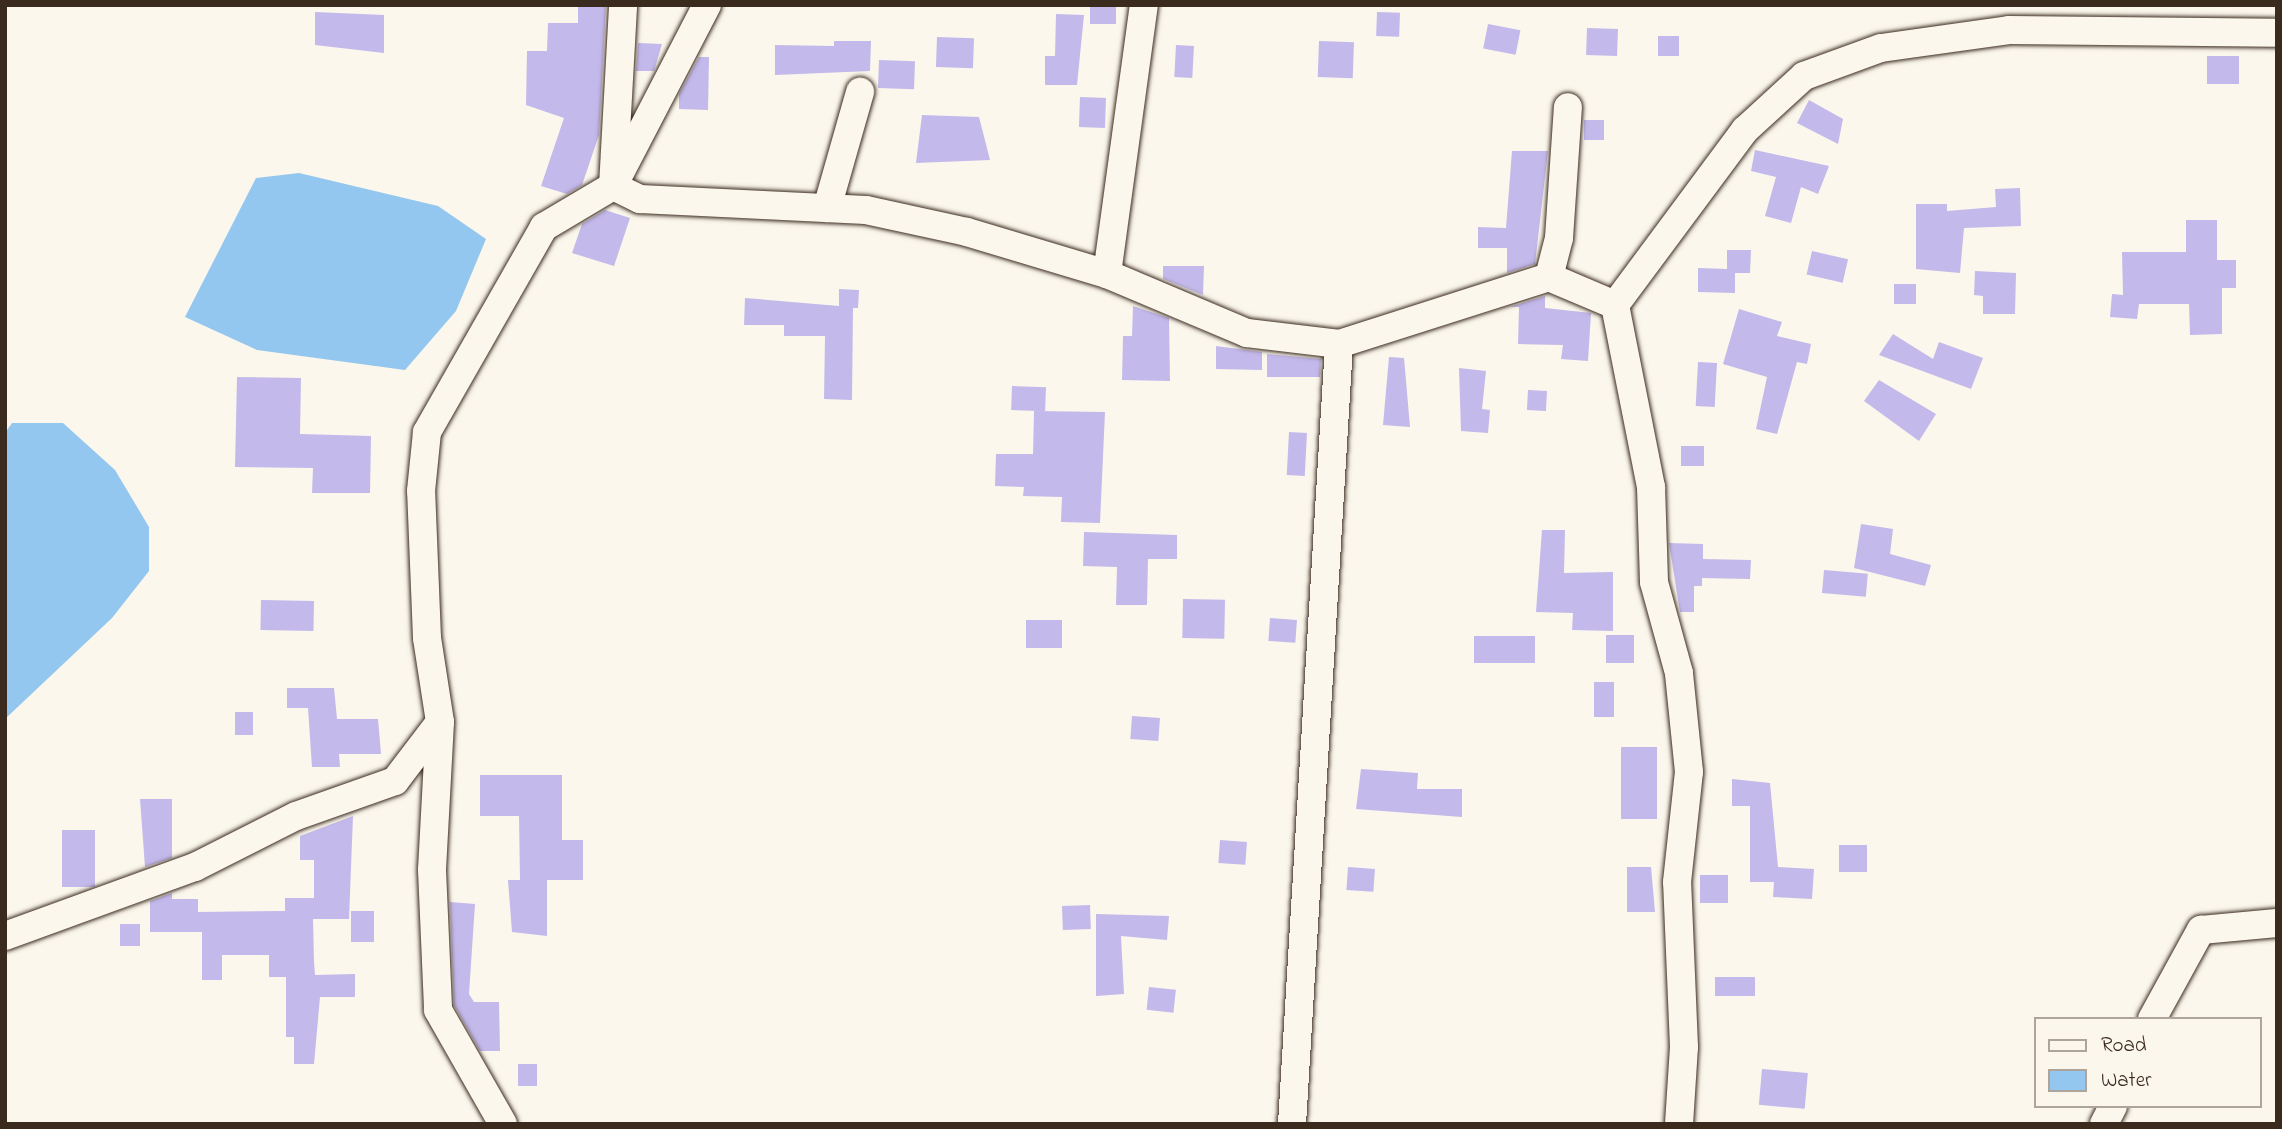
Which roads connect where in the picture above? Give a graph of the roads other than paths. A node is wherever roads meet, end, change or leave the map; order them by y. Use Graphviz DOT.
graph roads {
  1 [pos="623,5"];
  2 [pos="707,5"];
  3 [pos="1144,5"];
  4 [pos="2277,33"];
  5 [pos="860,92"];
  6 [pos="1568,107"];
  7 [pos="613,186"];
  8 [pos="827,208"];
  9 [pos="1107,274"];
  10 [pos="1549,277"];
  11 [pos="1615,305"];
  12 [pos="1339,344"];
  13 [pos="440,722"];
  14 [pos="2277,923"];
  15 [pos="5,936"];
  16 [pos="2153,1017"];
  17 [pos="2112,1108"];
  18 [pos="503,1124"];
  19 [pos="1292,1124"];
  20 [pos="1679,1124"];
  21 [pos="2104,1124"];
  1 -- 7 [label="street"];
  2 -- 7 [label="street"];
  3 -- 9 [label="street"];
  4 -- 11 [label="street"];
  5 -- 8 [label="street"];
  6 -- 10 [label="street"];
  7 -- 8 [label="street"];
  7 -- 13 [label="street"];
  8 -- 9 [label="street"];
  9 -- 12 [label="street"];
  10 -- 11 [label="street"];
  10 -- 12 [label="street"];
  11 -- 20 [label="street"];
  12 -- 19 [label="street"];
  13 -- 15 [label="street"];
  13 -- 18 [label="street"];
  14 -- 16 [label="street"];
  17 -- 21 [label="street"];
}
